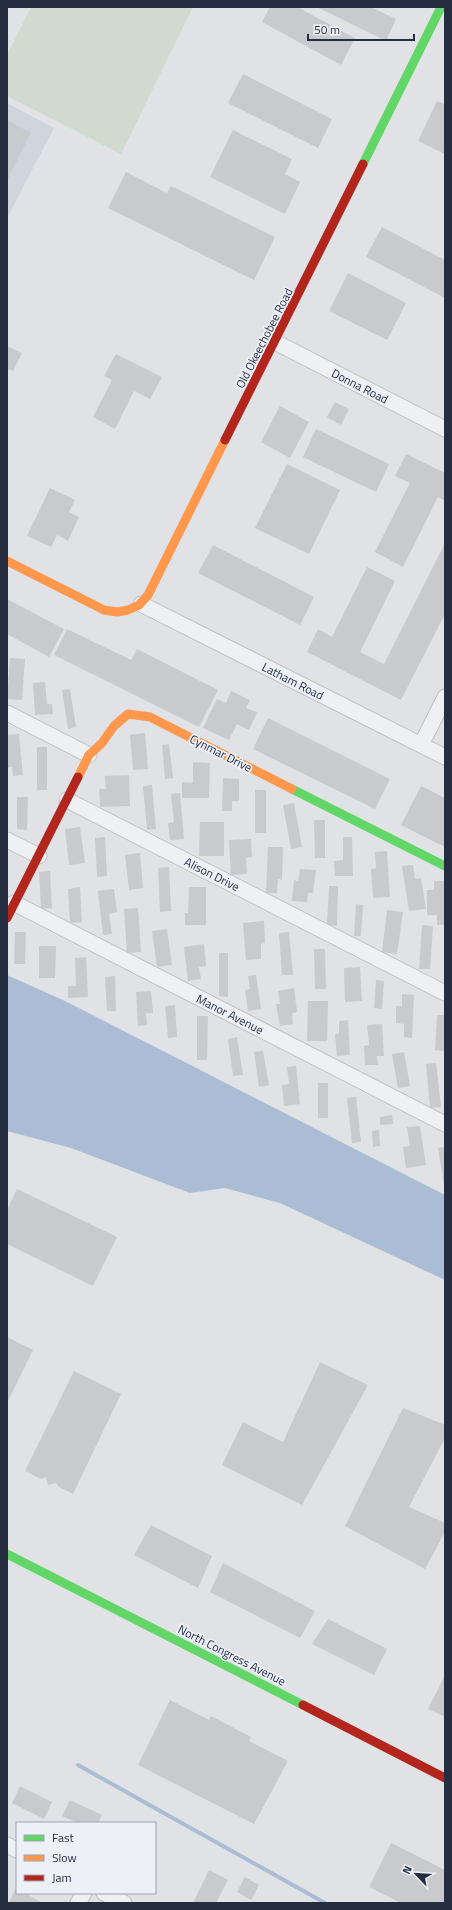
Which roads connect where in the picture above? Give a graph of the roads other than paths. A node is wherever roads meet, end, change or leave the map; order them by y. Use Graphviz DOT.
graph roads {
  1 [pos="441,7"];
  2 [pos="275,342"];
  3 [pos="445,430"];
  4 [pos="7,561"];
  5 [pos="141,604"];
  6 [pos="445,697"];
  7 [pos="7,713"];
  8 [pos="421,745"];
  9 [pos="89,755"];
  10 [pos="445,758"];
  11 [pos="67,800"];
  12 [pos="7,840"];
  13 [pos="39,856"];
  14 [pos="445,866"];
  15 [pos="14,904"];
  16 [pos="7,918"];
  17 [pos="445,993"];
  18 [pos="445,1124"];
  19 [pos="7,1554"];
  20 [pos="445,1778"];
  21 [pos="7,1845"];
  22 [pos="16,1850"];
  23 [pos="83,1894"];
  24 [pos="106,1894"];
  25 [pos="78,1903"];
  26 [pos="124,1903"];
  1 -- 2 [label="street, Old Okeechobee Road"];
  2 -- 3 [label="street, Donna Road"];
  2 -- 5 [label="street, Old Okeechobee Road"];
  4 -- 5 [label="street"];
  5 -- 8 [label="street, Latham Road"];
  6 -- 8 [label="street"];
  7 -- 9 [label="street"];
  8 -- 10 [label="street, Latham Road"];
  9 -- 11 [label="street"];
  9 -- 14 [label="street, Cynmar Drive"];
  11 -- 13 [label="street"];
  11 -- 17 [label="street, Alison Drive"];
  12 -- 13 [label="street"];
  13 -- 15 [label="street"];
  15 -- 16 [label="street"];
  15 -- 18 [label="street, Manor Avenue"];
  19 -- 20 [label="street, North Congress Avenue"];
  21 -- 22 [label="street"];
  23 -- 25 [label="street"];
  24 -- 26 [label="street"];
}
